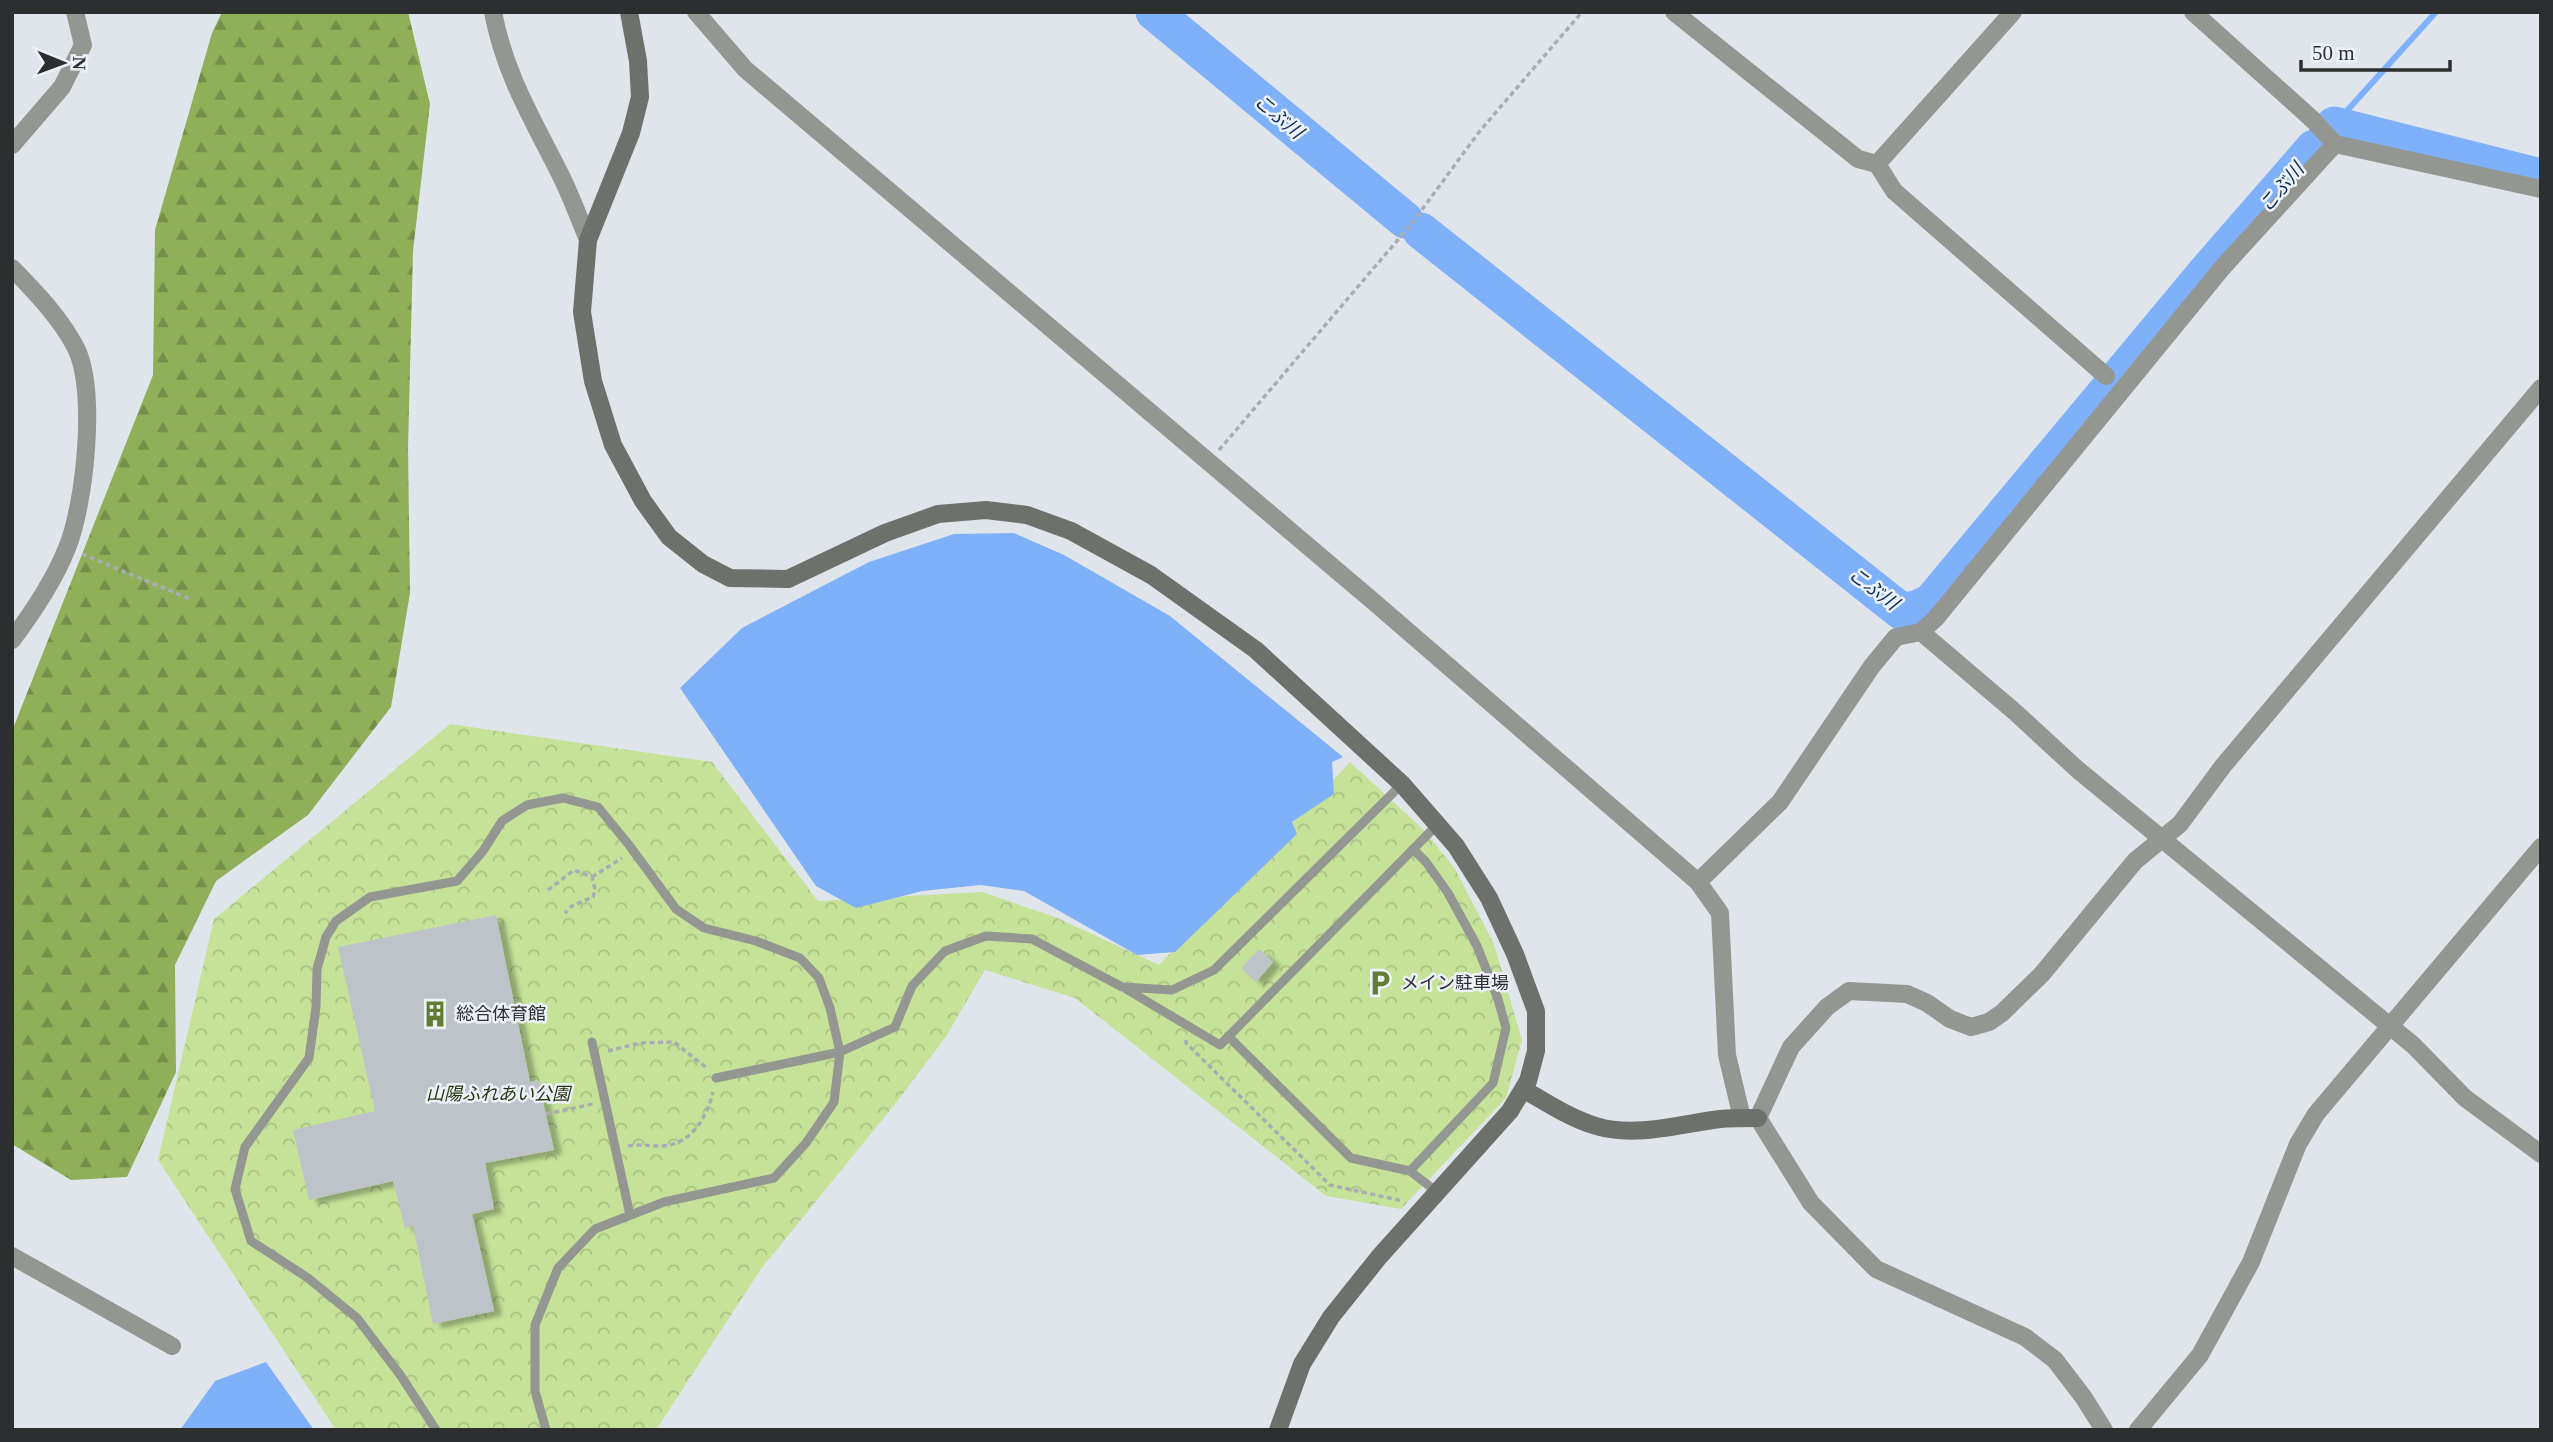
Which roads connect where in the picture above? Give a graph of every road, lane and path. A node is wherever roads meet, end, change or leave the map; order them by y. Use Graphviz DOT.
graph roads {
  1 [pos="75,12"];
  2 [pos="493,12"];
  3 [pos="629,12"];
  4 [pos="696,12"];
  5 [pos="1582,12"];
  6 [pos="1674,12"];
  7 [pos="2013,12"];
  8 [pos="2193,12"];
  9 [pos="2335,144"];
  10 [pos="12,145"];
  11 [pos="1877,164"];
  12 [pos="2541,189"];
  13 [pos="588,240"];
  14 [pos="12,268"];
  15 [pos="2106,376"];
  16 [pos="2541,388"];
  17 [pos="1209,462"];
  18 [pos="67,547"];
  19 [pos="190,600"];
  20 [pos="1921,632"];
  21 [pos="12,640"];
  22 [pos="1402,784"];
  23 [pos="1437,824"];
  24 [pos="2160,839"];
  25 [pos="2541,847"];
  26 [pos="1413,849"];
  27 [pos="625,856"];
  28 [pos="592,877"];
  29 [pos="1698,882"];
  30 [pos="548,890"];
  31 [pos="565,913"];
  32 [pos="1122,987"];
  33 [pos="1188,1025"];
  34 [pos="2391,1027"];
  35 [pos="1228,1037"];
  36 [pos="592,1042"];
  37 [pos="840,1052"];
  38 [pos="596,1054"];
  39 [pos="716,1079"];
  40 [pos="1523,1089"];
  41 [pos="606,1101"];
  42 [pos="546,1114"];
  43 [pos="1750,1118"];
  44 [pos="616,1148"];
  45 [pos="2541,1154"];
  46 [pos="1410,1171"];
  47 [pos="1437,1192"];
  48 [pos="1419,1212"];
  49 [pos="631,1215"];
  50 [pos="12,1256"];
  51 [pos="172,1346"];
  52 [pos="436,1430"];
  53 [pos="546,1430"];
  54 [pos="1278,1430"];
  55 [pos="2104,1430"];
  56 [pos="2138,1430"];
  1 -- 10 [label="street"];
  2 -- 13 [label="street"];
  3 -- 13 [label="street"];
  4 -- 17 [label="street"];
  5 -- 17 [label="path"];
  6 -- 11 [label="street"];
  7 -- 11 [label="street"];
  8 -- 9 [label="street"];
  9 -- 12 [label="street"];
  9 -- 20 [label="street"];
  11 -- 15 [label="street"];
  13 -- 22 [label="street"];
  14 -- 18 [label="street"];
  16 -- 24 [label="street"];
  17 -- 29 [label="street"];
  18 -- 19 [label="path"];
  18 -- 21 [label="street"];
  20 -- 24 [label="street"];
  20 -- 29 [label="street"];
  22 -- 23 [label="street"];
  22 -- 32 [label="lane"];
  23 -- 26 [label="lane"];
  23 -- 40 [label="street"];
  24 -- 34 [label="street"];
  24 -- 43 [label="street"];
  25 -- 34 [label="street"];
  26 -- 35 [label="lane"];
  26 -- 46 [label="lane"];
  27 -- 28 [label="path"];
  28 -- 30 [label="path"];
  28 -- 31 [label="path"];
  29 -- 43 [label="street"];
  32 -- 33 [label="lane"];
  32 -- 37 [label="lane"];
  33 -- 35 [label="lane"];
  33 -- 48 [label="path"];
  34 -- 45 [label="street"];
  34 -- 56 [label="street"];
  35 -- 46 [label="lane"];
  36 -- 38 [label="lane"];
  37 -- 39 [label="lane"];
  37 -- 49 [label="lane"];
  37 -- 52 [label="lane"];
  38 -- 39 [label="path"];
  38 -- 41 [label="lane"];
  39 -- 44 [label="path"];
  40 -- 43 [label="street"];
  40 -- 47 [label="street"];
  41 -- 42 [label="path"];
  41 -- 44 [label="lane"];
  43 -- 55 [label="street"];
  44 -- 49 [label="lane"];
  46 -- 47 [label="lane"];
  47 -- 48 [label="street"];
  48 -- 54 [label="street"];
  49 -- 53 [label="lane"];
  50 -- 51 [label="street"];
}
